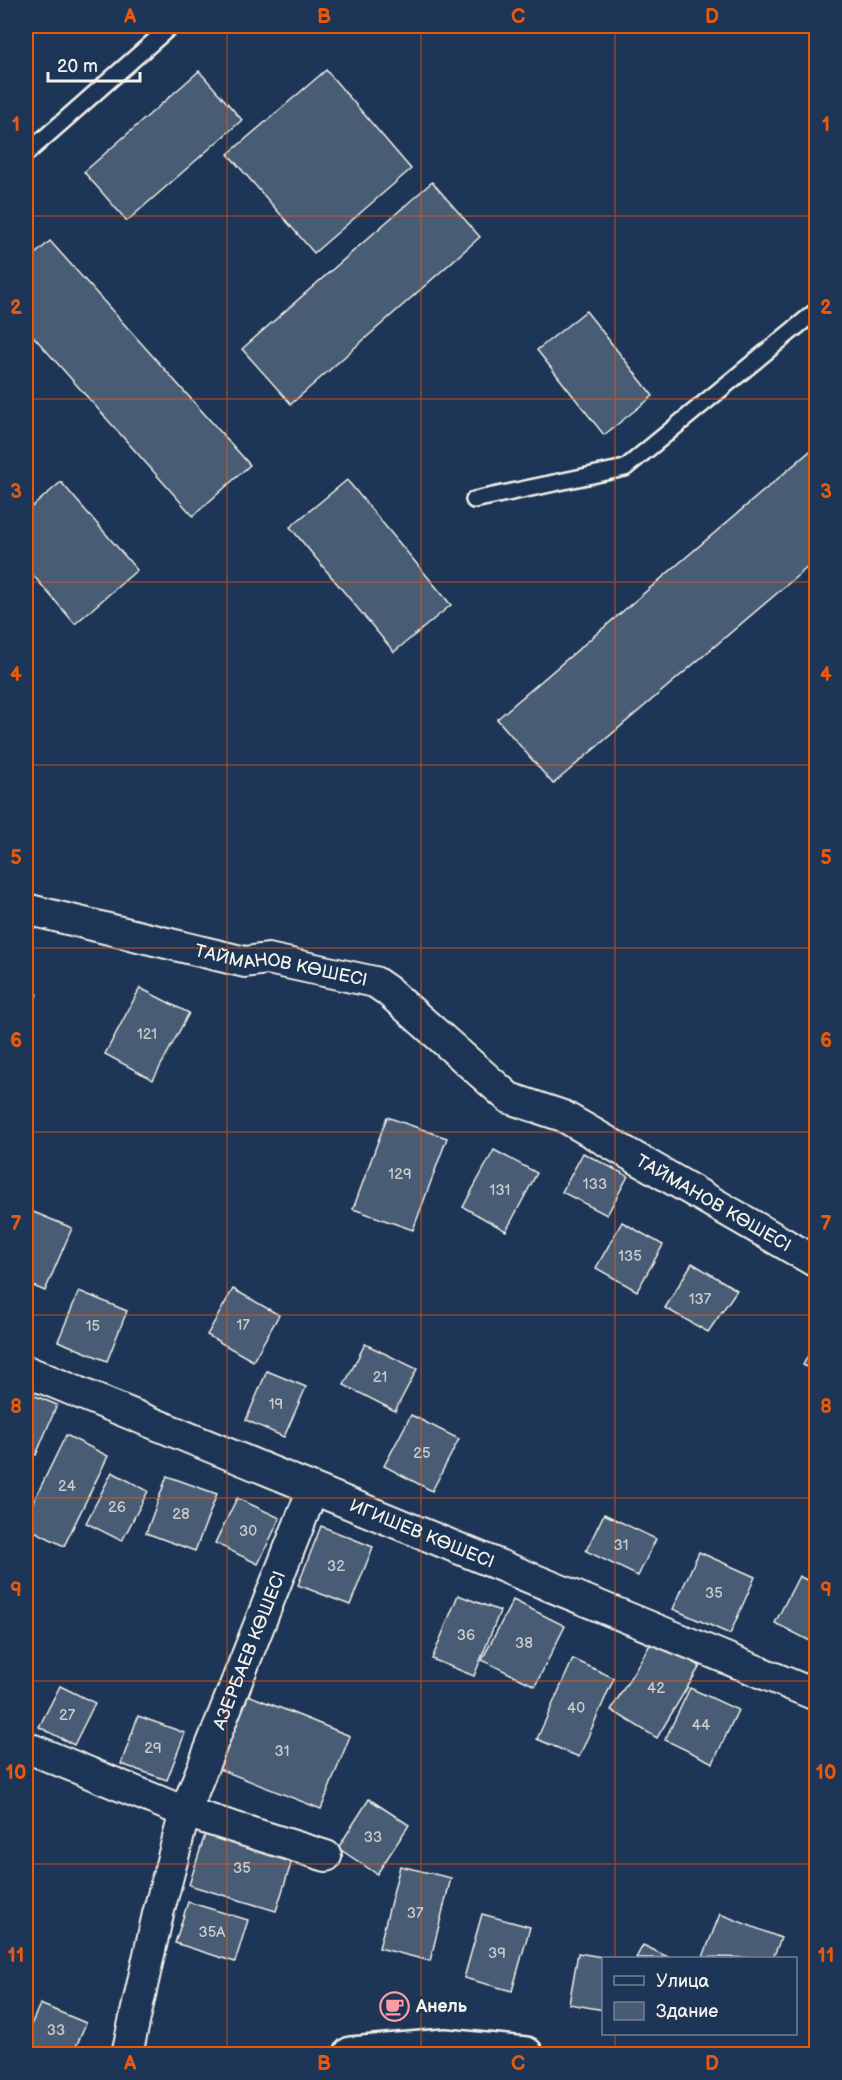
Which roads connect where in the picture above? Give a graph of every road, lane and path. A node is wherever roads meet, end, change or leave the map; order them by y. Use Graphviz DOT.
graph roads {
  1 [pos="171,26"];
  2 [pos="26,154"];
  3 [pos="816,311"];
  4 [pos="474,500"];
  5 [pos="26,909"];
  6 [pos="816,1262"];
  7 [pos="26,1371"];
  8 [pos="313,1489"];
  9 [pos="816,1695"];
  10 [pos="26,1747"];
  11 [pos="185,1812"];
  12 [pos="326,1856"];
  13 [pos="127,2055"];
  14 [pos="351,2055"];
  15 [pos="526,2055"];
  1 -- 2 [label="lane"];
  3 -- 4 [label="lane"];
  5 -- 6 [label="street, ТАЙМАНОВ КӨШЕСІ"];
  7 -- 8 [label="street, ИГИШЕВ КӨШЕСІ"];
  8 -- 9 [label="street, ИГИШЕВ КӨШЕСІ"];
  8 -- 11 [label="street, АЗЕРБАЕВ КӨШЕСІ"];
  10 -- 11 [label="street"];
  11 -- 12 [label="street"];
  11 -- 13 [label="street, АЗЕРБАЕВ КӨШЕСІ"];
  14 -- 15 [label="street"];
}
